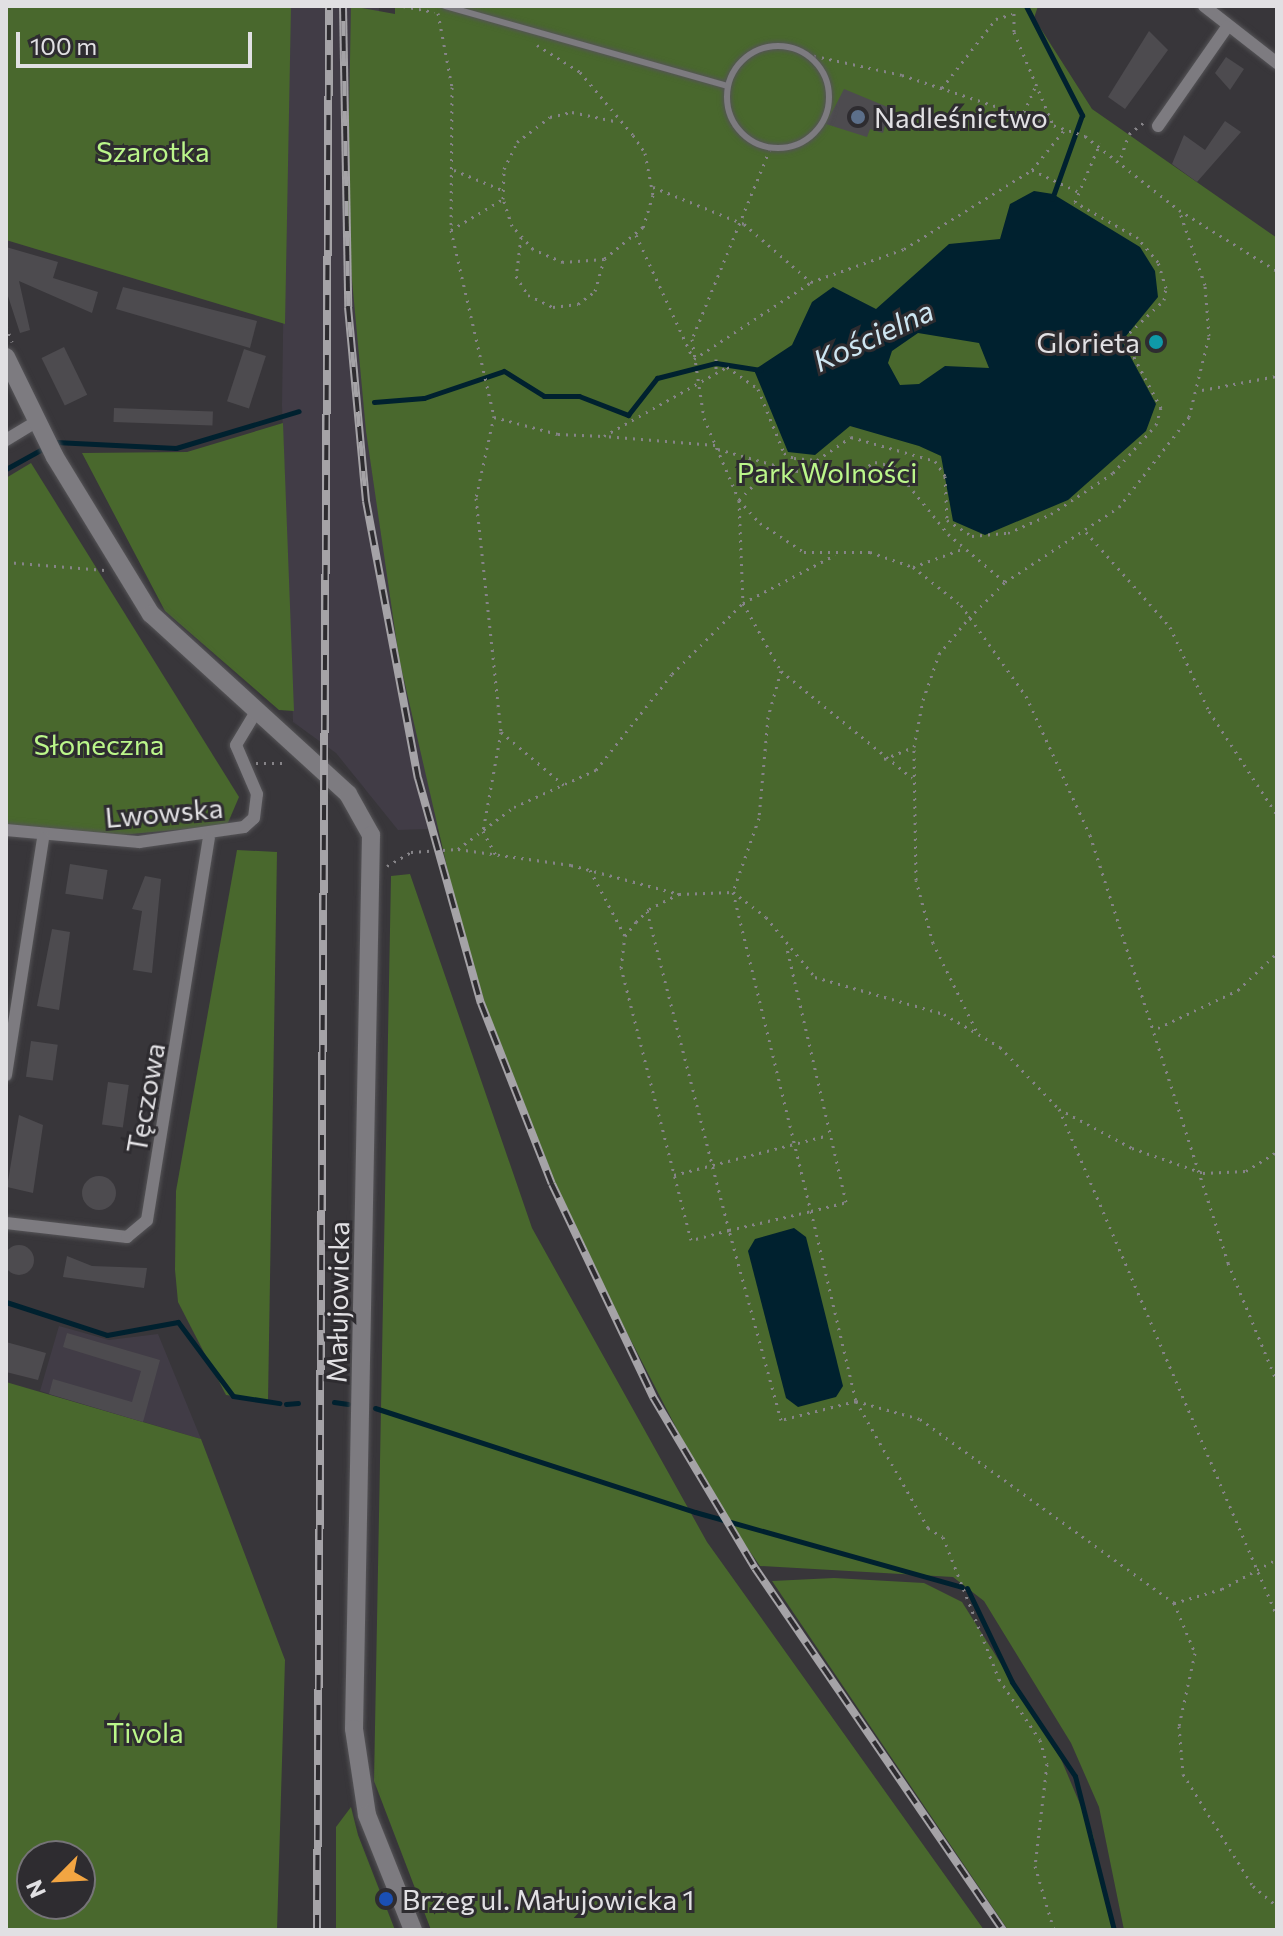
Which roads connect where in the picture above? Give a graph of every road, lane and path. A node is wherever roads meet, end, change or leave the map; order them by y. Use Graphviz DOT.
graph roads {
  1 [pos="403,6"];
  2 [pos="434,6"];
  3 [pos="445,6"];
  4 [pos="1014,6"];
  5 [pos="1204,6"];
  6 [pos="437,12"];
  7 [pos="1012,14"];
  8 [pos="1227,27"];
  9 [pos="528,40"];
  10 [pos="806,54"];
  11 [pos="1277,63"];
  12 [pos="1037,83"];
  13 [pos="727,86"];
  14 [pos="942,88"];
  15 [pos="1024,113"];
  16 [pos="619,122"];
  17 [pos="1053,125"];
  18 [pos="1158,126"];
  19 [pos="1065,129"];
  20 [pos="1100,143"];
  21 [pos="770,149"];
  22 [pos="1121,157"];
  23 [pos="454,170"];
  24 [pos="1032,170"];
  25 [pos="653,187"];
  26 [pos="502,190"];
  27 [pos="1079,192"];
  28 [pos="503,199"];
  29 [pos="1179,210"];
  30 [pos="744,224"];
  31 [pos="451,230"];
  32 [pos="636,235"];
  33 [pos="521,237"];
  34 [pos="604,259"];
  35 [pos="1277,271"];
  36 [pos="811,282"];
  37 [pos="6,326"];
  38 [pos="6,348"];
  39 [pos="6,357"];
  40 [pos="716,359"];
  41 [pos="693,360"];
  42 [pos="716,369"];
  43 [pos="1277,376"];
  44 [pos="11,380"];
  45 [pos="694,380"];
  46 [pos="1200,391"];
  47 [pos="494,416"];
  48 [pos="41,430"];
  49 [pos="604,436"];
  50 [pos="6,440"];
  51 [pos="716,447"];
  52 [pos="774,464"];
  53 [pos="739,500"];
  54 [pos="1086,532"];
  55 [pos="963,548"];
  56 [pos="835,555"];
  57 [pos="6,562"];
  58 [pos="913,567"];
  59 [pos="107,569"];
  60 [pos="1005,582"];
  61 [pos="743,603"];
  62 [pos="969,618"];
  63 [pos="781,671"];
  64 [pos="256,712"];
  65 [pos="501,732"];
  66 [pos="914,747"];
  67 [pos="884,759"];
  68 [pos="913,779"];
  69 [pos="564,785"];
  70 [pos="1277,815"];
  71 [pos="6,830"];
  72 [pos="483,831"];
  73 [pos="43,838"];
  74 [pos="209,838"];
  75 [pos="458,849"];
  76 [pos="497,857"];
  77 [pos="375,867"];
  78 [pos="590,870"];
  79 [pos="733,892"];
  80 [pos="679,894"];
  81 [pos="647,911"];
  82 [pos="625,936"];
  83 [pos="787,949"];
  84 [pos="1277,953"];
  85 [pos="1158,1028"];
  86 [pos="976,1030"];
  87 [pos="6,1075"];
  88 [pos="1059,1109"];
  89 [pos="830,1135"];
  90 [pos="795,1144"];
  91 [pos="1277,1152"];
  92 [pos="712,1166"];
  93 [pos="1203,1173"];
  94 [pos="674,1175"];
  95 [pos="811,1211"];
  96 [pos="6,1223"];
  97 [pos="729,1230"];
  98 [pos="1277,1382"];
  99 [pos="856,1401"];
  100 [pos="1277,1559"];
  101 [pos="1254,1575"];
  102 [pos="1174,1603"];
  103 [pos="1277,1616"];
  104 [pos="1277,1906"];
  105 [pos="413,1930"];
  106 [pos="1054,1930"];
  1 -- 6 [label="path"];
  2 -- 6 [label="path"];
  3 -- 13 [label="lane"];
  4 -- 7 [label="path"];
  5 -- 8 [label="street"];
  6 -- 23 [label="path"];
  7 -- 12 [label="path"];
  7 -- 14 [label="path"];
  8 -- 11 [label="street"];
  8 -- 18 [label="street"];
  9 -- 16 [label="path"];
  10 -- 13 [label="lane"];
  10 -- 14 [label="path"];
  10 -- 21 [label="lane"];
  12 -- 15 [label="path"];
  12 -- 17 [label="path"];
  13 -- 21 [label="lane"];
  14 -- 15 [label="path"];
  15 -- 17 [label="path"];
  16 -- 25 [label="path"];
  16 -- 26 [label="path"];
  17 -- 19 [label="path"];
  18 -- 22 [label="path"];
  19 -- 20 [label="path"];
  19 -- 24 [label="path"];
  20 -- 22 [label="path"];
  20 -- 27 [label="path"];
  21 -- 30 [label="path"];
  22 -- 29 [label="path"];
  23 -- 26 [label="path"];
  23 -- 31 [label="path"];
  24 -- 27 [label="path"];
  24 -- 36 [label="path"];
  25 -- 30 [label="path"];
  25 -- 32 [label="path"];
  26 -- 28 [label="path"];
  27 -- 42 [label="path"];
  28 -- 31 [label="path"];
  28 -- 33 [label="path"];
  29 -- 35 [label="path"];
  29 -- 46 [label="path"];
  30 -- 36 [label="path"];
  30 -- 41 [label="path"];
  31 -- 47 [label="path"];
  32 -- 34 [label="path"];
  32 -- 41 [label="path"];
  33 -- 34 [label="path"];
  33 -- 34 [label="path"];
  36 -- 41 [label="path"];
  37 -- 38 [label="path"];
  39 -- 44 [label="street, Małujowicka"];
  40 -- 42 [label="path"];
  41 -- 45 [label="path"];
  42 -- 45 [label="path"];
  43 -- 46 [label="path"];
  44 -- 48 [label="street, Małujowicka"];
  45 -- 49 [label="path"];
  45 -- 51 [label="path"];
  46 -- 54 [label="path"];
  47 -- 49 [label="path"];
  47 -- 65 [label="path"];
  48 -- 50 [label="street"];
  48 -- 64 [label="street, Małujowicka"];
  49 -- 51 [label="path"];
  51 -- 52 [label="path"];
  51 -- 53 [label="path"];
  52 -- 53 [label="path"];
  52 -- 55 [label="path"];
  53 -- 56 [label="path"];
  53 -- 61 [label="path"];
  54 -- 60 [label="path"];
  54 -- 70 [label="path"];
  55 -- 58 [label="path"];
  55 -- 60 [label="path"];
  56 -- 58 [label="path"];
  56 -- 61 [label="path"];
  57 -- 59 [label="path"];
  58 -- 62 [label="path"];
  60 -- 62 [label="path"];
  61 -- 63 [label="path"];
  61 -- 69 [label="path"];
  62 -- 66 [label="path"];
  62 -- 85 [label="path"];
  63 -- 67 [label="path"];
  63 -- 79 [label="path"];
  64 -- 74 [label="street, Lwowska"];
  64 -- 77 [label="street, Małujowicka"];
  65 -- 69 [label="path"];
  65 -- 72 [label="path"];
  66 -- 67 [label="path"];
  66 -- 68 [label="path"];
  67 -- 68 [label="path"];
  68 -- 86 [label="path"];
  69 -- 72 [label="path"];
  71 -- 73 [label="street, Lwowska"];
  72 -- 75 [label="path"];
  72 -- 76 [label="path"];
  73 -- 74 [label="street, Lwowska"];
  73 -- 87 [label="street"];
  74 -- 96 [label="street, Tęczowa"];
  75 -- 76 [label="path"];
  75 -- 77 [label="path"];
  76 -- 78 [label="path"];
  77 -- 105 [label="street, Małujowicka"];
  78 -- 80 [label="path"];
  78 -- 82 [label="path"];
  79 -- 80 [label="path"];
  79 -- 83 [label="path"];
  79 -- 90 [label="path"];
  80 -- 81 [label="path"];
  81 -- 82 [label="path"];
  81 -- 92 [label="path"];
  82 -- 94 [label="path"];
  83 -- 86 [label="path"];
  83 -- 89 [label="path"];
  84 -- 85 [label="path"];
  85 -- 93 [label="path"];
  86 -- 88 [label="path"];
  88 -- 93 [label="path"];
  88 -- 101 [label="path"];
  89 -- 90 [label="path"];
  89 -- 95 [label="path"];
  90 -- 92 [label="path"];
  90 -- 95 [label="path"];
  91 -- 93 [label="path"];
  92 -- 94 [label="path"];
  92 -- 97 [label="path"];
  93 -- 98 [label="path"];
  94 -- 97 [label="path"];
  95 -- 97 [label="path"];
  95 -- 99 [label="path"];
  97 -- 99 [label="path"];
  99 -- 102 [label="path"];
  99 -- 106 [label="path"];
  100 -- 101 [label="path"];
  101 -- 102 [label="path"];
  101 -- 103 [label="path"];
  102 -- 104 [label="path"];
}
